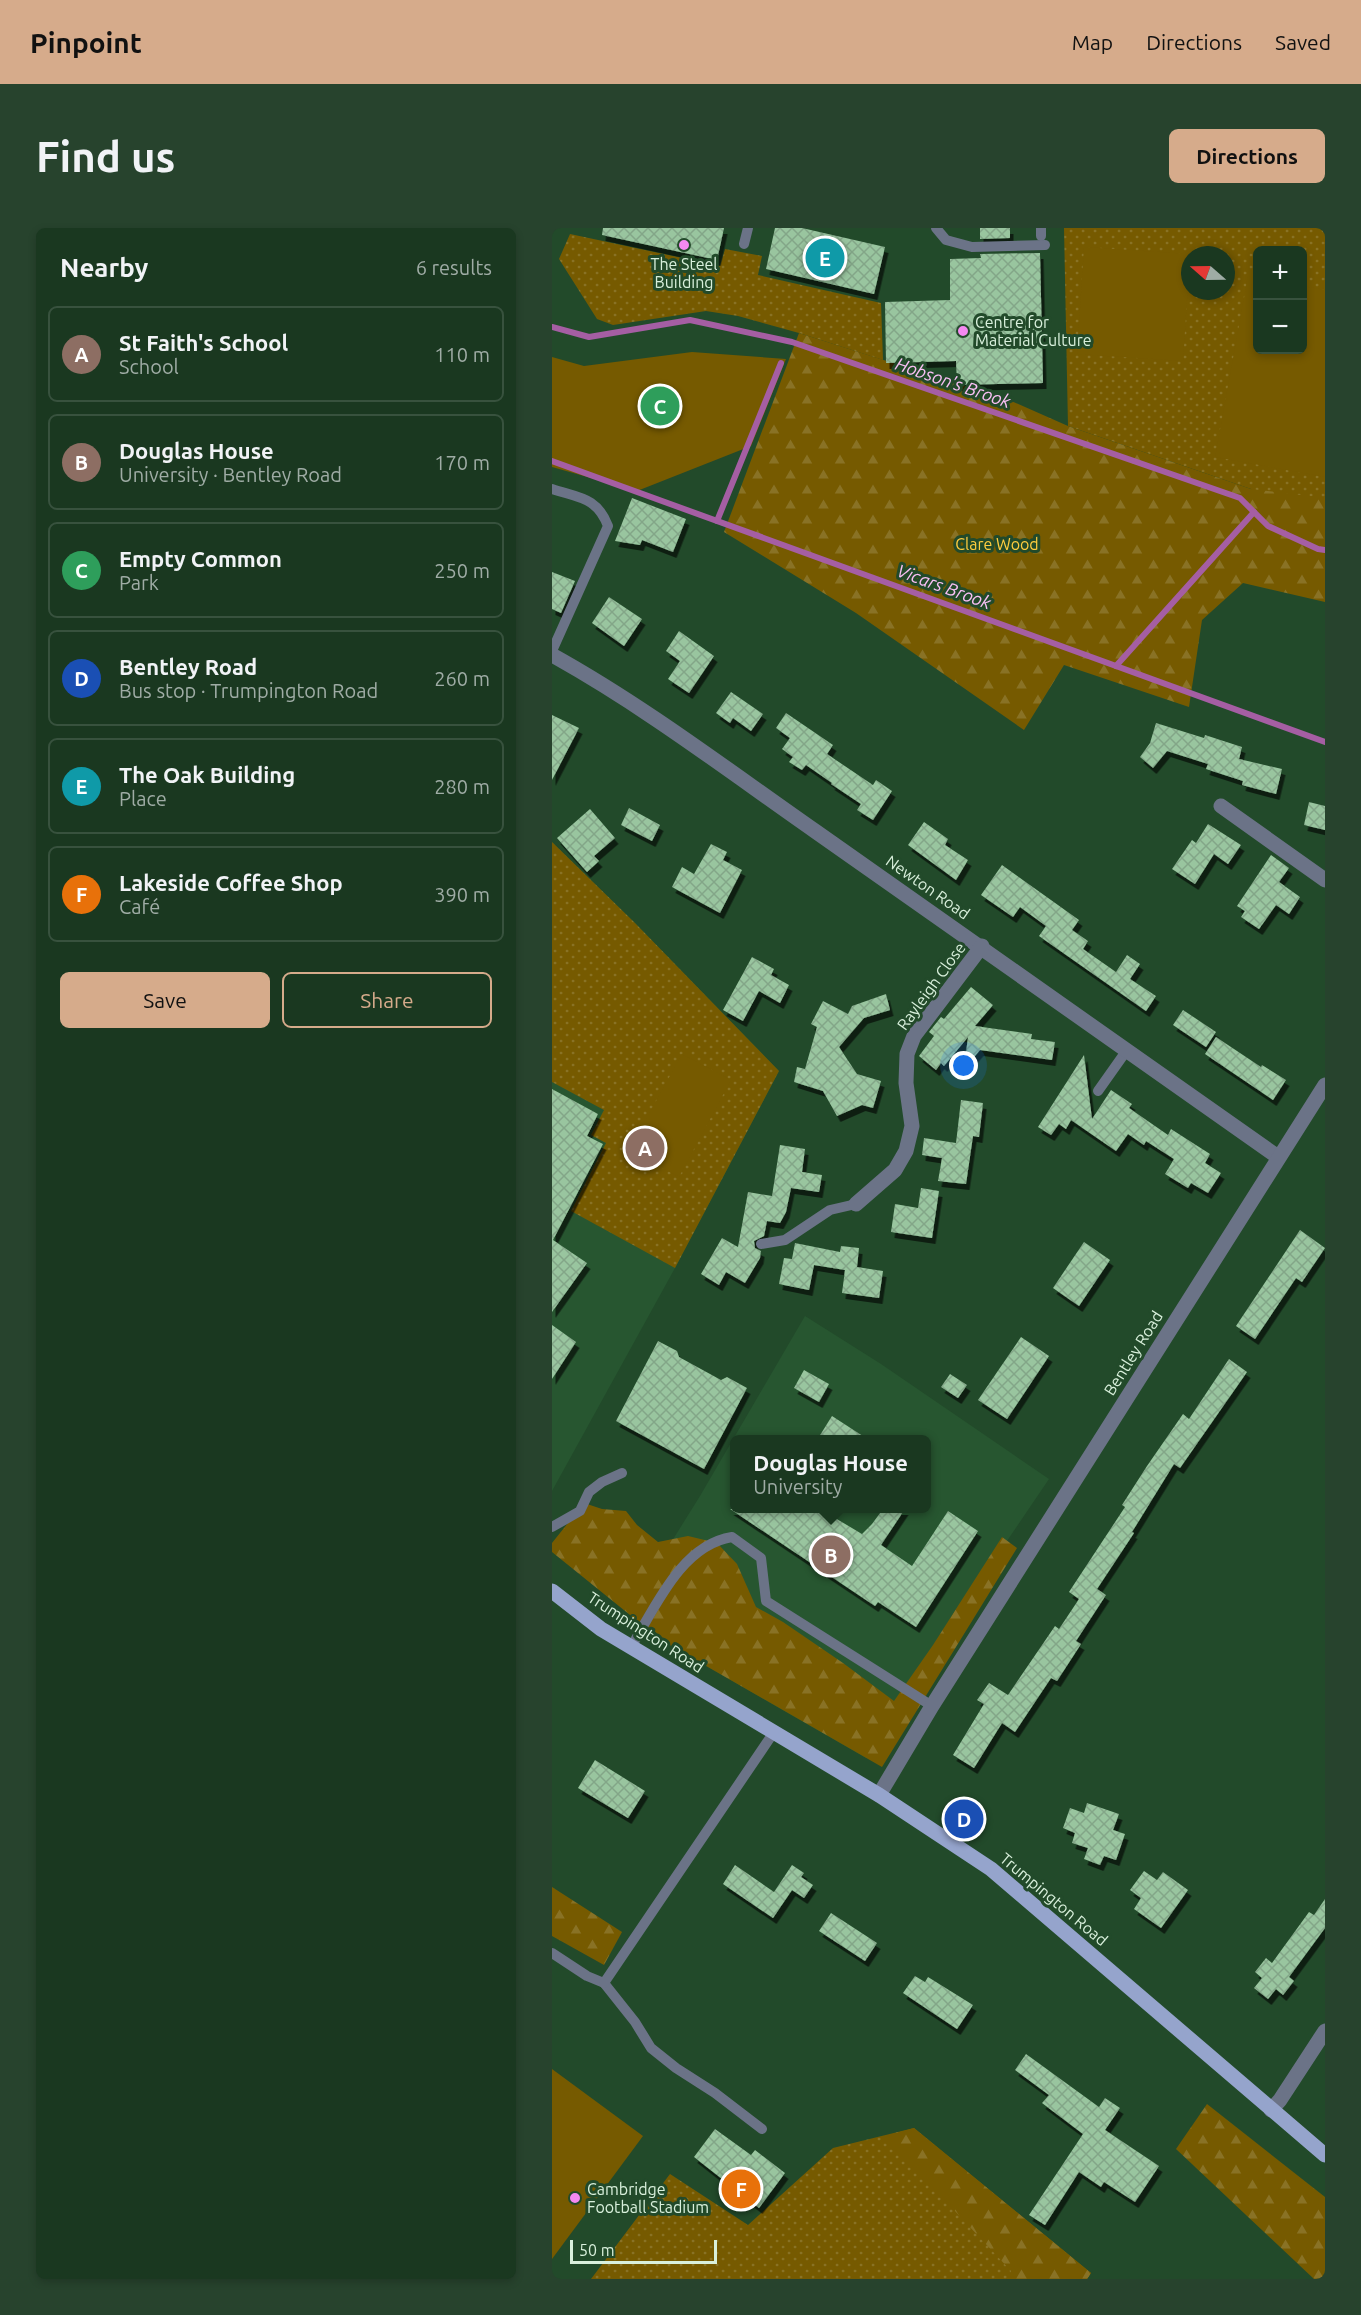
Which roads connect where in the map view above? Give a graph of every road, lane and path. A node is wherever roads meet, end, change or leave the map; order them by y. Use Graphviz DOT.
graph roads {
  1 [pos="748,228"];
  2 [pos="936,228"];
  3 [pos="1042,236"];
  4 [pos="744,244"];
  5 [pos="552,489"];
  6 [pos="552,651"];
  7 [pos="552,655"];
  8 [pos="1221,806"];
  9 [pos="1325,880"];
  10 [pos="982,946"];
  11 [pos="1127,1050"];
  12 [pos="1325,1085"];
  13 [pos="1098,1091"];
  14 [pos="1278,1157"];
  15 [pos="856,1204"];
  16 [pos="761,1244"];
  17 [pos="622,1473"];
  18 [pos="552,1527"];
  19 [pos="552,1591"];
  20 [pos="631,1647"];
  21 [pos="932,1706"];
  22 [pos="774,1732"];
  23 [pos="879,1795"];
  24 [pos="552,1953"];
  25 [pos="604,1983"];
  26 [pos="1325,2031"];
  27 [pos="1271,2110"];
  28 [pos="762,2129"];
  29 [pos="1325,2155"];
  1 -- 4 [label="lane"];
  2 -- 3 [label="lane"];
  5 -- 6 [label="lane"];
  7 -- 10 [label="street, Newton Road"];
  8 -- 9 [label="street"];
  10 -- 11 [label="street, Newton Road"];
  10 -- 15 [label="street, Rayleigh Close"];
  11 -- 13 [label="lane"];
  11 -- 14 [label="street, Newton Road"];
  12 -- 14 [label="street, Bentley Road"];
  14 -- 21 [label="street, Bentley Road"];
  15 -- 16 [label="lane"];
  17 -- 18 [label="lane"];
  19 -- 20 [label="main road, Trumpington Road"];
  20 -- 21 [label="lane"];
  20 -- 22 [label="main road, Trumpington Road"];
  21 -- 23 [label="street, Bentley Road"];
  22 -- 23 [label="main road, Trumpington Road"];
  22 -- 25 [label="lane"];
  23 -- 27 [label="main road, Trumpington Road"];
  24 -- 25 [label="lane"];
  25 -- 28 [label="lane"];
  26 -- 27 [label="street"];
  27 -- 29 [label="main road, Trumpington Road"];
}
